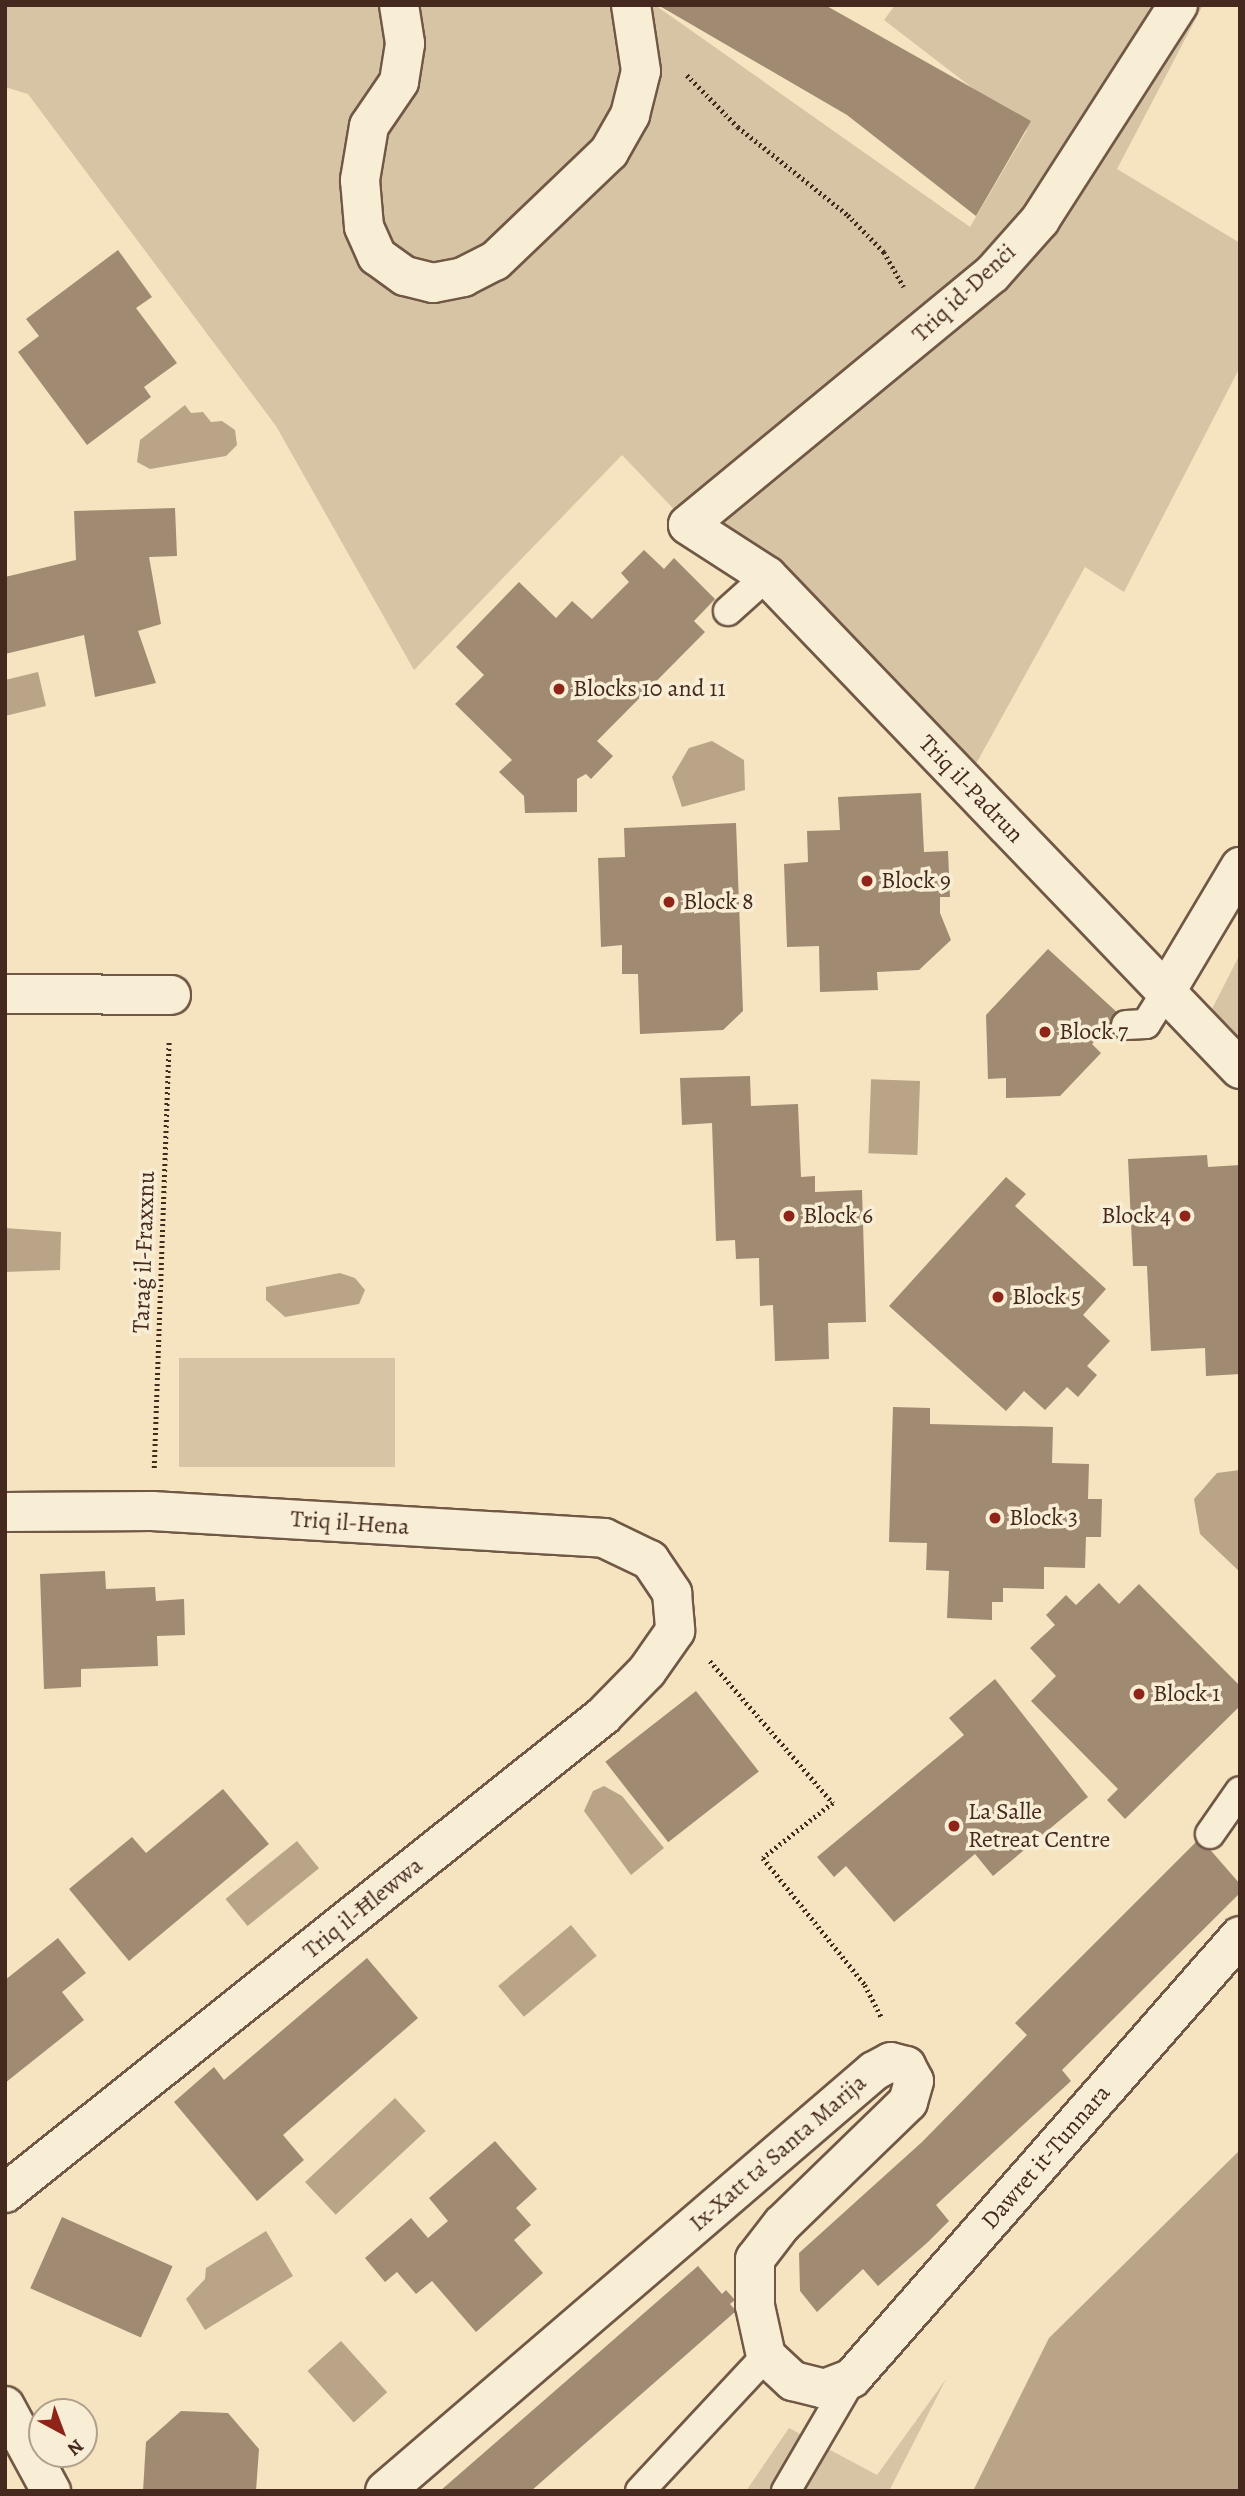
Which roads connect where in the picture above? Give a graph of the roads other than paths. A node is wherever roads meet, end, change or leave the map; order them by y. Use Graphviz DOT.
graph roads {
  1 [pos="398,5"];
  2 [pos="631,5"];
  3 [pos="1178,5"];
  4 [pos="688,525"];
  5 [pos="767,576"];
  6 [pos="728,611"];
  7 [pos="1240,867"];
  8 [pos="1166,992"];
  9 [pos="5,994"];
  10 [pos="171,995"];
  11 [pos="1126,1025"];
  12 [pos="1240,1069"];
  13 [pos="5,1512"];
  14 [pos="675,1631"];
  15 [pos="1240,1791"];
  16 [pos="1210,1834"];
  17 [pos="1240,1936"];
  18 [pos="5,2193"];
  19 [pos="766,2356"];
  20 [pos="852,2378"];
  21 [pos="5,2406"];
  22 [pos="51,2491"];
  23 [pos="386,2491"];
  24 [pos="640,2491"];
  25 [pos="786,2491"];
  1 -- 2 [label="street"];
  3 -- 4 [label="street, Triq id-Denċi"];
  4 -- 5 [label="street, Triq il-Padrun"];
  5 -- 6 [label="lane"];
  5 -- 8 [label="street, Triq il-Padrun"];
  7 -- 8 [label="street"];
  8 -- 11 [label="lane"];
  8 -- 12 [label="street, Triq il-Padrun"];
  9 -- 10 [label="street"];
  13 -- 14 [label="street, Triq il-Hena"];
  14 -- 18 [label="street, Triq il-Ħlewwa"];
  15 -- 16 [label="lane"];
  17 -- 20 [label="street, Dawret it-Tunnara"];
  19 -- 20 [label="street"];
  19 -- 23 [label="street, Ix-Xatt ta' Santa Marija"];
  19 -- 24 [label="lane"];
  20 -- 25 [label="lane, Dawret it-Tunnara"];
  21 -- 22 [label="street"];
}
